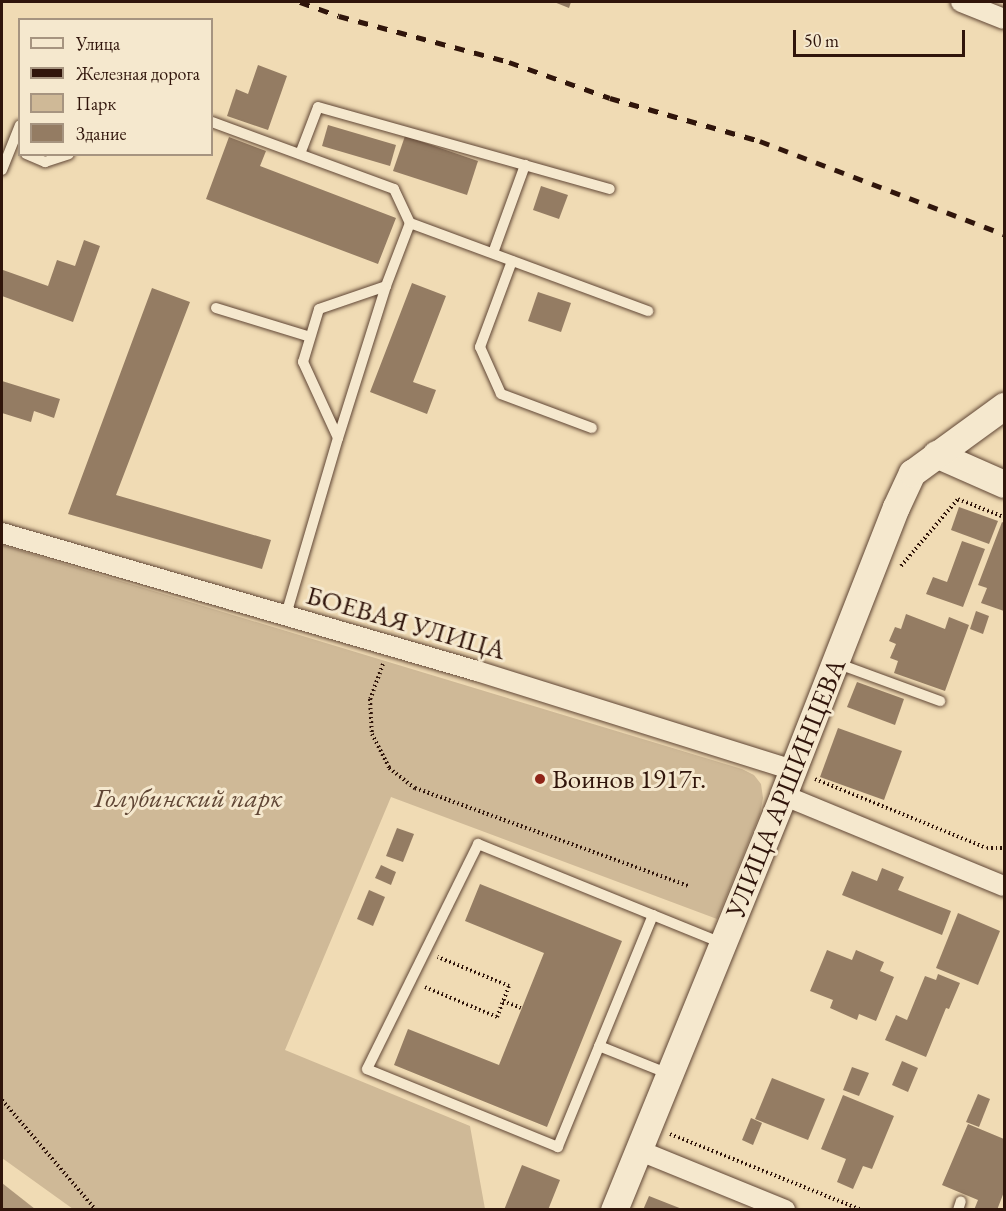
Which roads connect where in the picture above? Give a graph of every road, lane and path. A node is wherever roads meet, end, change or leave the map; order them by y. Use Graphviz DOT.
graph roads {
  1 [pos="961,2"];
  2 [pos="1005,19"];
  3 [pos="213,122"];
  4 [pos="18,135"];
  5 [pos="15,150"];
  6 [pos="300,154"];
  7 [pos="31,156"];
  8 [pos="63,156"];
  9 [pos="525,165"];
  10 [pos="2,170"];
  11 [pos="610,189"];
  12 [pos="410,223"];
  13 [pos="493,253"];
  14 [pos="512,261"];
  15 [pos="386,286"];
  16 [pos="216,308"];
  17 [pos="648,311"];
  18 [pos="310,337"];
  19 [pos="1005,406"];
  20 [pos="592,428"];
  21 [pos="338,438"];
  22 [pos="936,454"];
  23 [pos="1005,484"];
  24 [pos="1005,517"];
  25 [pos="2,532"];
  26 [pos="898,569"];
  27 [pos="286,615"];
  28 [pos="389,645"];
  29 [pos="836,663"];
  30 [pos="940,701"];
  31 [pos="809,772"];
  32 [pos="794,800"];
  33 [pos="1005,848"];
  34 [pos="689,886"];
  35 [pos="1005,886"];
  36 [pos="653,915"];
  37 [pos="723,943"];
  38 [pos="425,951"];
  39 [pos="410,981"];
  40 [pos="503,1001"];
  41 [pos="522,1008"];
  42 [pos="599,1046"];
  43 [pos="669,1075"];
  44 [pos="2,1100"];
  45 [pos="648,1125"];
  46 [pos="638,1150"];
  47 [pos="96,1209"];
  48 [pos="614,1209"];
  49 [pos="785,1209"];
  50 [pos="862,1209"];
  1 -- 2 [label="street"];
  3 -- 6 [label="lane"];
  4 -- 5 [label="lane"];
  5 -- 10 [label="lane"];
  6 -- 9 [label="lane"];
  6 -- 12 [label="lane"];
  7 -- 8 [label="lane"];
  9 -- 11 [label="lane"];
  9 -- 13 [label="lane"];
  12 -- 13 [label="lane"];
  12 -- 15 [label="lane"];
  13 -- 14 [label="lane"];
  14 -- 17 [label="lane"];
  14 -- 20 [label="lane"];
  15 -- 18 [label="lane"];
  15 -- 21 [label="lane"];
  16 -- 18 [label="lane"];
  18 -- 21 [label="lane"];
  19 -- 22 [label="main road, УЛИЦА АРШИНЦЕВА"];
  21 -- 27 [label="lane"];
  22 -- 23 [label="main road"];
  22 -- 29 [label="main road, УЛИЦА АРШИНЦЕВА"];
  24 -- 26 [label="path"];
  25 -- 27 [label="street, БОЕВАЯ УЛИЦА"];
  27 -- 28 [label="street, БОЕВАЯ УЛИЦА"];
  28 -- 31 [label="street, БОЕВАЯ УЛИЦА"];
  28 -- 34 [label="path"];
  29 -- 30 [label="lane"];
  29 -- 31 [label="main road, УЛИЦА АРШИНЦЕВА"];
  31 -- 32 [label="main road, УЛИЦА АРШИНЦЕВА"];
  31 -- 32 [label="path"];
  31 -- 33 [label="path"];
  32 -- 35 [label="street"];
  32 -- 37 [label="main road, УЛИЦА АРШИНЦЕВА"];
  36 -- 37 [label="lane"];
  36 -- 38 [label="lane"];
  36 -- 42 [label="lane"];
  37 -- 43 [label="main road, УЛИЦА АРШИНЦЕВА"];
  38 -- 39 [label="lane"];
  38 -- 40 [label="path"];
  39 -- 40 [label="path"];
  39 -- 42 [label="lane"];
  40 -- 41 [label="path"];
  42 -- 43 [label="lane"];
  43 -- 45 [label="main road, УЛИЦА АРШИНЦЕВА"];
  44 -- 47 [label="path"];
  45 -- 46 [label="main road, УЛИЦА АРШИНЦЕВА"];
  45 -- 50 [label="path"];
  46 -- 48 [label="main road, УЛИЦА АРШИНЦЕВА"];
  46 -- 49 [label="street"];
}
